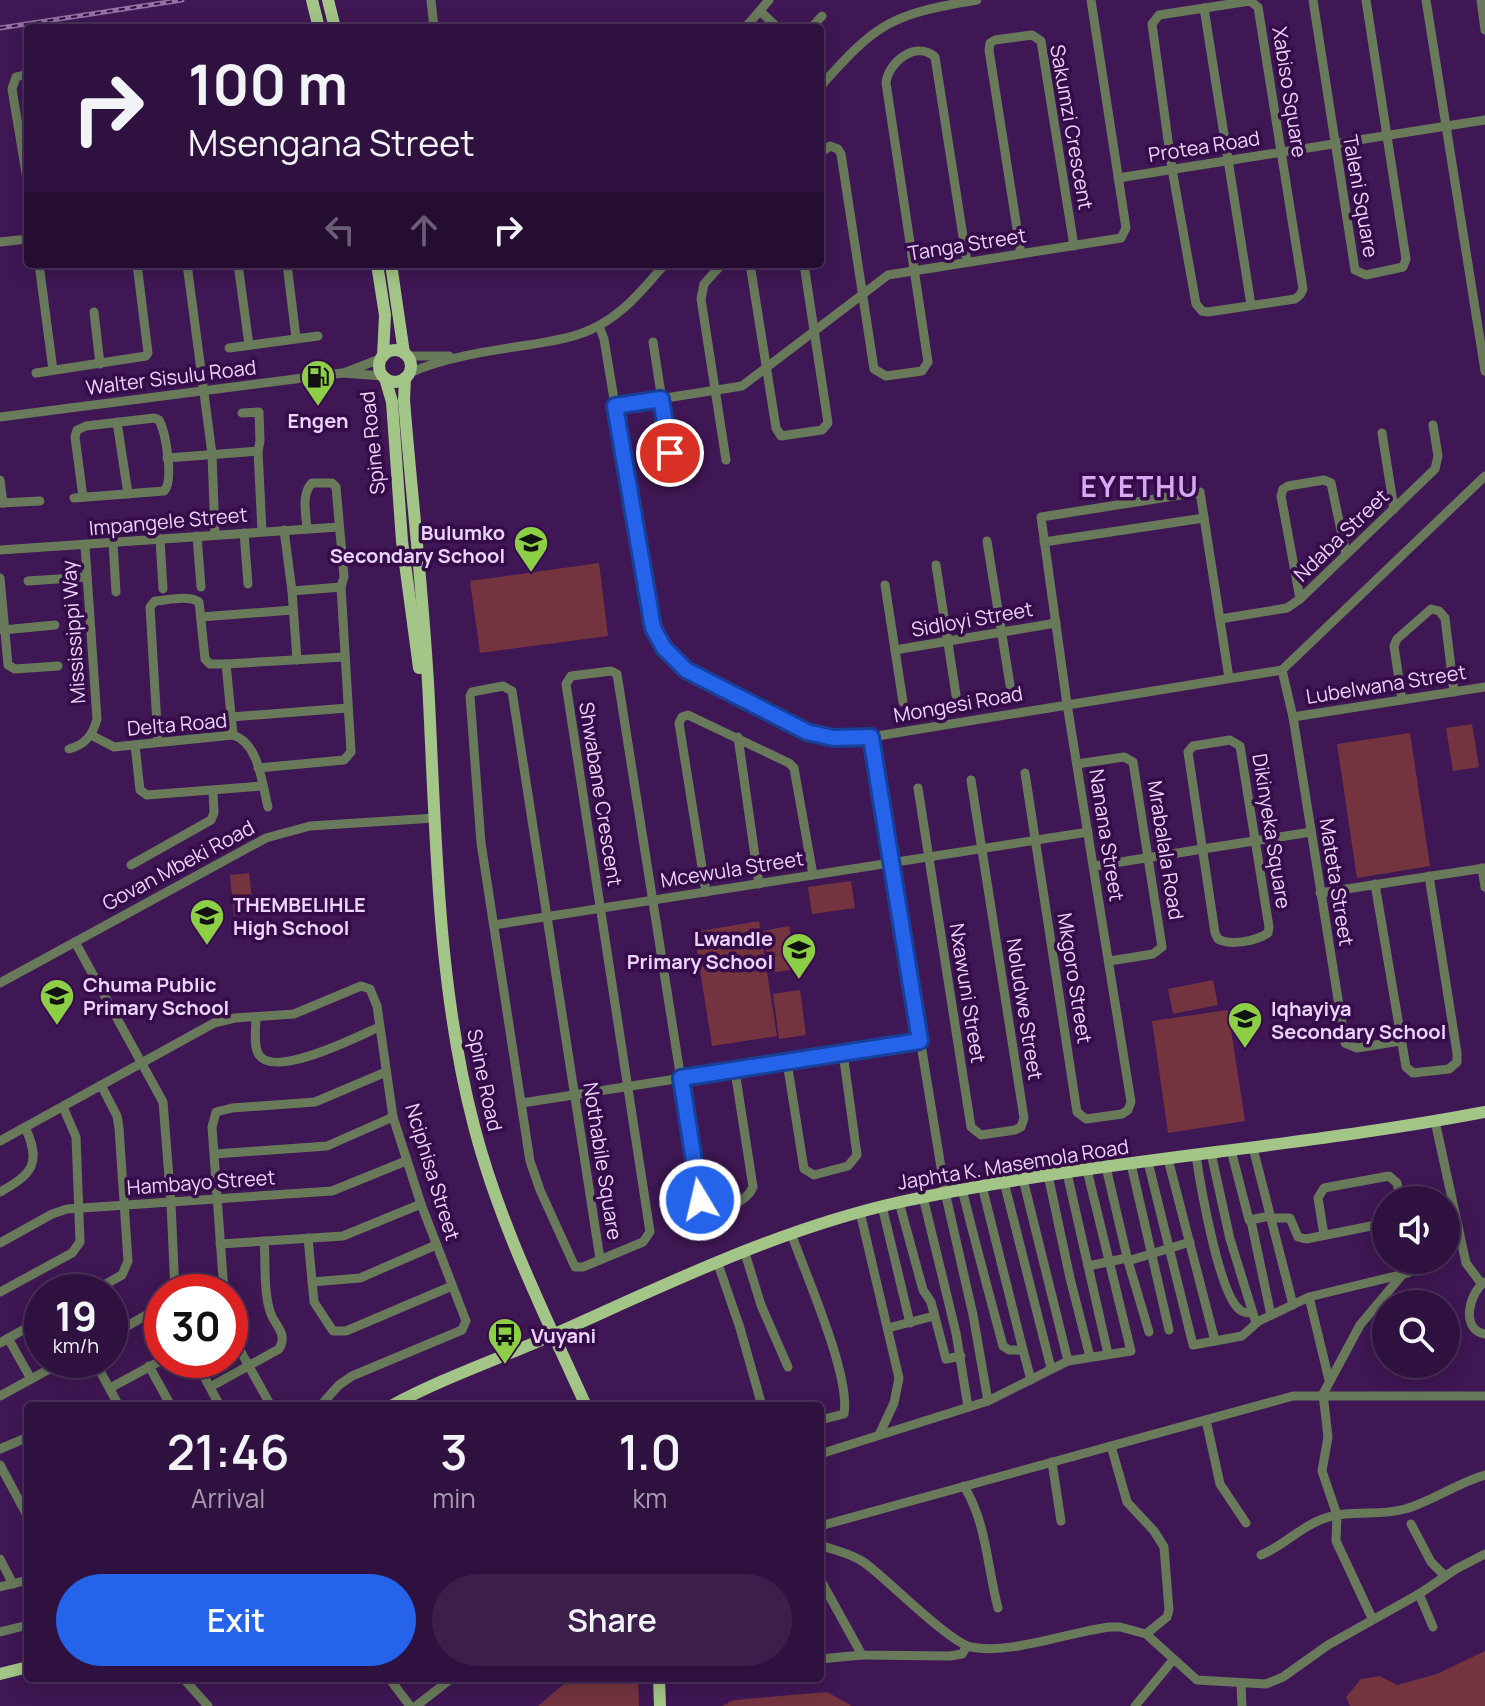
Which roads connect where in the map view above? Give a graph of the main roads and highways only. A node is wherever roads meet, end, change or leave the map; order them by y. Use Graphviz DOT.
graph roads {
  1 [pos="312,0"];
  2 [pos="328,0"];
  3 [pos="318,24"];
  4 [pos="334,24"];
  5 [pos="378,268"];
  6 [pos="392,268"];
  7 [pos="405,354"];
  8 [pos="382,357"];
  9 [pos="407,376"];
  10 [pos="384,377"];
  11 [pos="430,742"];
  12 [pos="1485,1112"];
  13 [pos="554,1334"];
  14 [pos="400,1402"];
  15 [pos="584,1402"];
  16 [pos="24,1668"];
  17 [pos="0,1674"];
  18 [pos="659,1682"];
  19 [pos="660,1706"];
  1 -- 3 [label="main road"];
  2 -- 4 [label="main road"];
  5 -- 8 [label="main road, Spine Road"];
  6 -- 7 [label="main road, Spine Road"];
  7 -- 8 [label="main road"];
  7 -- 9 [label="main road, Spine Road"];
  8 -- 10 [label="main road, Spine Road"];
  9 -- 10 [label="main road, Spine Road"];
  9 -- 11 [label="main road, Spine Road"];
  10 -- 11 [label="main road, Spine Road"];
  11 -- 13 [label="main road, Spine Road"];
  12 -- 13 [label="main road, Japhta K. Masemola Road"];
  13 -- 14 [label="main road, Japhta K. Masemola Road"];
  13 -- 15 [label="main road, Spine Road"];
  16 -- 17 [label="main road"];
  18 -- 19 [label="main road"];
}
